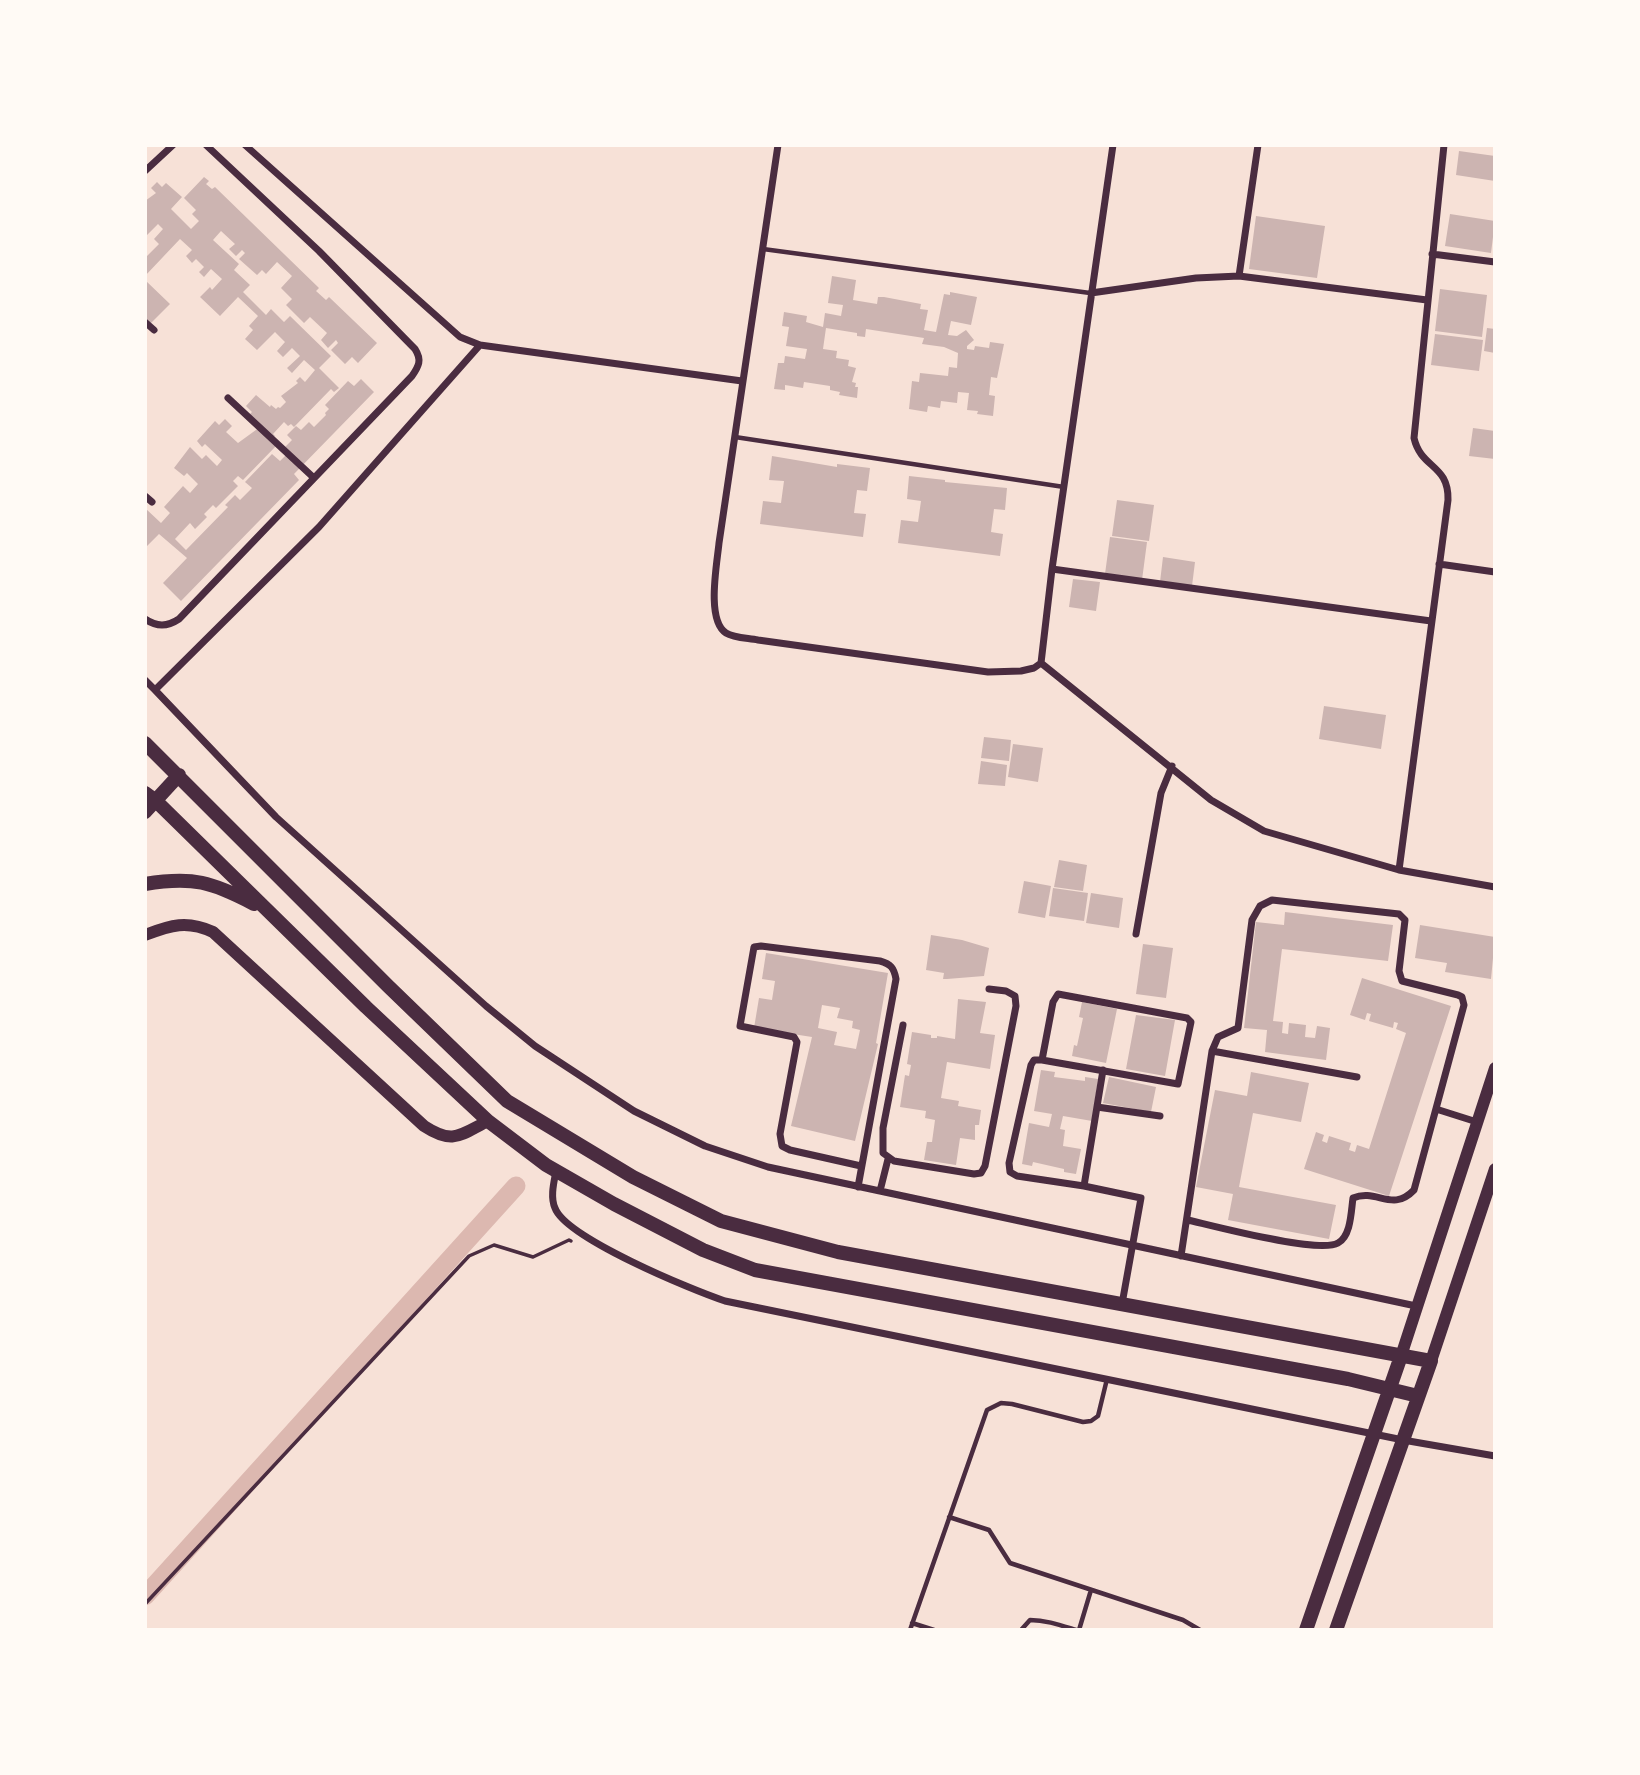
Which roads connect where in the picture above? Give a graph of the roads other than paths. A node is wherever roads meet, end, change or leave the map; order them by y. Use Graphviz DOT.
graph roads {
  1 [pos="173,145"];
  2 [pos="206,145"];
  3 [pos="245,145"];
  4 [pos="778,145"];
  5 [pos="1113,145"];
  6 [pos="1258,145"];
  7 [pos="1444,145"];
  8 [pos="145,171"];
  9 [pos="762,249"];
  10 [pos="1432,254"];
  11 [pos="1495,262"];
  12 [pos="1239,276"];
  13 [pos="1091,293"];
  14 [pos="1427,300"];
  15 [pos="145,322"];
  16 [pos="154,330"];
  17 [pos="481,345"];
  18 [pos="742,381"];
  19 [pos="229,398"];
  20 [pos="734,437"];
  21 [pos="314,478"];
  22 [pos="1064,487"];
  23 [pos="145,496"];
  24 [pos="152,502"];
  25 [pos="1439,565"];
  26 [pos="1052,569"];
  27 [pos="1495,572"];
  28 [pos="145,619"];
  29 [pos="1431,621"];
  30 [pos="1041,663"];
  31 [pos="145,680"];
  32 [pos="155,690"];
  33 [pos="149,752"];
  34 [pos="1172,766"];
  35 [pos="179,775"];
  36 [pos="151,797"];
  37 [pos="145,812"];
  38 [pos="1399,870"];
  39 [pos="145,884"];
  40 [pos="1495,887"];
  41 [pos="268,911"];
  42 [pos="1136,934"];
  43 [pos="145,935"];
  44 [pos="989,989"];
  45 [pos="903,1025"];
  46 [pos="1212,1051"];
  47 [pos="1042,1060"];
  48 [pos="1495,1068"];
  49 [pos="1103,1070"];
  50 [pos="1357,1077"];
  51 [pos="1097,1107"];
  52 [pos="1436,1110"];
  53 [pos="1160,1116"];
  54 [pos="488,1121"];
  55 [pos="1477,1122"];
  56 [pos="888,1158"];
  57 [pos="861,1166"];
  58 [pos="1495,1169"];
  59 [pos="556,1171"];
  60 [pos="1084,1186"];
  61 [pos="858,1187"];
  62 [pos="880,1191"];
  63 [pos="1188,1220"];
  64 [pos="1133,1246"];
  65 [pos="1181,1256"];
  66 [pos="1122,1304"];
  67 [pos="1416,1306"];
  68 [pos="1401,1356"];
  69 [pos="1431,1361"];
  70 [pos="1107,1378"];
  71 [pos="1390,1389"];
  72 [pos="1418,1396"];
  73 [pos="1373,1433"];
  74 [pos="1403,1440"];
  75 [pos="1495,1456"];
  76 [pos="949,1517"];
  77 [pos="1091,1590"];
  78 [pos="912,1623"];
  79 [pos="910,1630"];
  80 [pos="934,1630"];
  81 [pos="1021,1630"];
  82 [pos="1077,1630"];
  83 [pos="1200,1630"];
  84 [pos="1306,1630"];
  85 [pos="1336,1630"];
  1 -- 8 [label="street"];
  2 -- 21 [label="street"];
  3 -- 17 [label="street"];
  4 -- 9 [label="street"];
  5 -- 13 [label="street"];
  6 -- 12 [label="street"];
  7 -- 10 [label="street"];
  9 -- 13 [label="lane"];
  9 -- 18 [label="street"];
  10 -- 11 [label="street"];
  10 -- 14 [label="street"];
  12 -- 13 [label="street"];
  12 -- 14 [label="street"];
  13 -- 22 [label="street"];
  14 -- 25 [label="street"];
  15 -- 16 [label="street"];
  17 -- 18 [label="street"];
  17 -- 32 [label="street"];
  18 -- 20 [label="street"];
  19 -- 21 [label="street"];
  20 -- 22 [label="lane"];
  20 -- 30 [label="street"];
  21 -- 28 [label="street"];
  22 -- 26 [label="street"];
  23 -- 24 [label="street"];
  25 -- 27 [label="street"];
  25 -- 29 [label="street"];
  26 -- 29 [label="street"];
  26 -- 30 [label="street"];
  29 -- 38 [label="street"];
  30 -- 34 [label="street"];
  31 -- 32 [label="street"];
  32 -- 61 [label="street"];
  33 -- 35 [label="main road"];
  34 -- 38 [label="street"];
  34 -- 42 [label="street"];
  35 -- 36 [label="main road"];
  35 -- 66 [label="main road"];
  36 -- 37 [label="main road"];
  36 -- 41 [label="main road"];
  38 -- 40 [label="street"];
  39 -- 41 [label="main road"];
  41 -- 54 [label="main road"];
  43 -- 54 [label="street"];
  44 -- 56 [label="street"];
  45 -- 56 [label="street"];
  46 -- 50 [label="street"];
  46 -- 52 [label="street"];
  46 -- 63 [label="street"];
  47 -- 49 [label="street"];
  47 -- 49 [label="street"];
  47 -- 60 [label="street"];
  48 -- 55 [label="street"];
  49 -- 51 [label="street"];
  51 -- 53 [label="street"];
  51 -- 60 [label="street"];
  52 -- 55 [label="street"];
  52 -- 63 [label="street"];
  54 -- 59 [label="main road"];
  55 -- 67 [label="street"];
  56 -- 62 [label="street"];
  57 -- 57 [label="street"];
  57 -- 61 [label="street"];
  58 -- 69 [label="street"];
  59 -- 70 [label="street"];
  59 -- 71 [label="main road"];
  60 -- 64 [label="street"];
  61 -- 62 [label="street"];
  62 -- 64 [label="street"];
  63 -- 65 [label="street"];
  64 -- 65 [label="street"];
  64 -- 66 [label="street"];
  65 -- 67 [label="street"];
  66 -- 68 [label="main road"];
  67 -- 68 [label="street"];
  68 -- 69 [label="main road"];
  68 -- 71 [label="main road"];
  69 -- 72 [label="main road"];
  70 -- 73 [label="street"];
  70 -- 76 [label="lane"];
  71 -- 72 [label="main road"];
  71 -- 73 [label="main road"];
  72 -- 74 [label="main road"];
  73 -- 74 [label="street"];
  73 -- 84 [label="main road"];
  74 -- 75 [label="street"];
  74 -- 85 [label="main road"];
  76 -- 77 [label="lane"];
  76 -- 78 [label="lane"];
  77 -- 82 [label="lane"];
  77 -- 83 [label="lane"];
  78 -- 79 [label="lane"];
  78 -- 80 [label="lane"];
  81 -- 82 [label="lane"];
}
